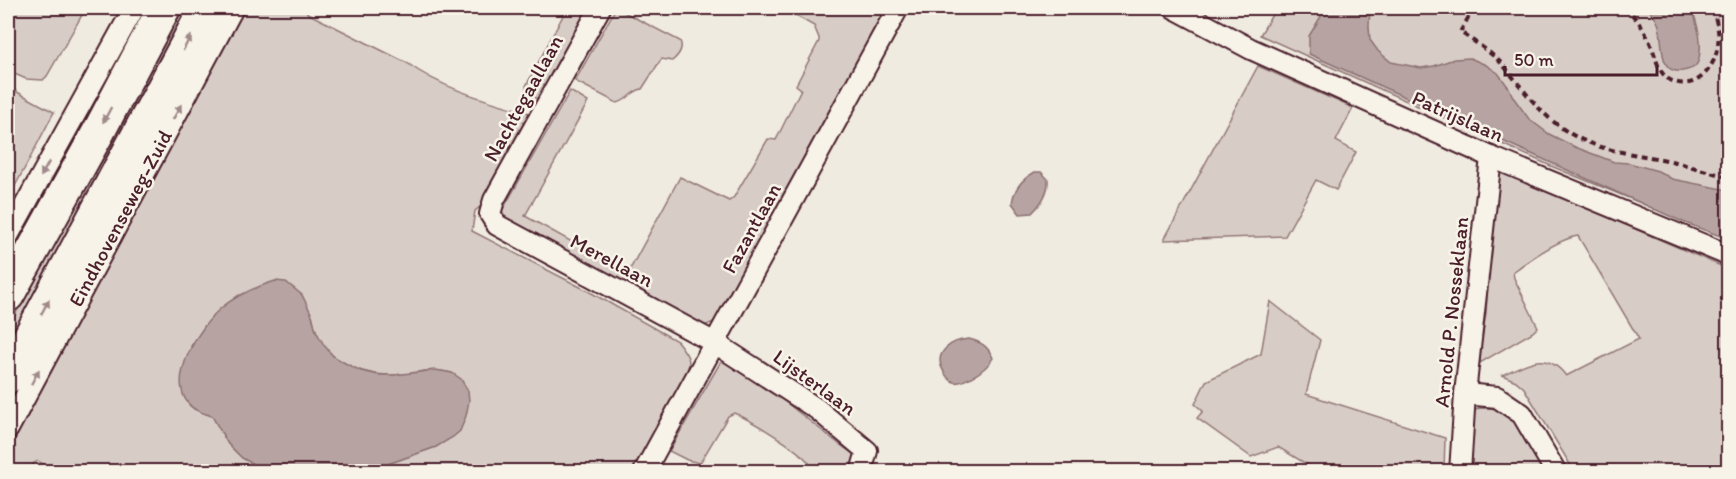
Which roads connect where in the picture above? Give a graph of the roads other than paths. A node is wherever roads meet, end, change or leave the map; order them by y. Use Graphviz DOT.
graph roads {
  1 [pos="134,8"];
  2 [pos="164,8"];
  3 [pos="206,8"];
  4 [pos="233,8"];
  5 [pos="600,8"];
  6 [pos="898,8"];
  7 [pos="1174,8"];
  8 [pos="1491,157"];
  9 [pos="490,214"];
  10 [pos="8,236"];
  11 [pos="1728,255"];
  12 [pos="8,295"];
  13 [pos="715,343"];
  14 [pos="8,377"];
  15 [pos="1465,394"];
  16 [pos="8,429"];
  17 [pos="644,471"];
  18 [pos="861,471"];
  19 [pos="1460,471"];
  20 [pos="1556,471"];
  1 -- 10 [label="street, one-way"];
  2 -- 12 [label="main road, one-way"];
  14 -- 3 [label="main road, Eindhovenseweg-Zuid, one-way"];
  16 -- 4 [label="street, Eindhovenseweg-Zuid, one-way"];
  5 -- 9 [label="street, Nachtegaallaan"];
  6 -- 13 [label="street, Fazantlaan"];
  7 -- 8 [label="street, Patrijslaan"];
  8 -- 11 [label="street, Patrijslaan"];
  8 -- 15 [label="street, Arnold P. Nosseklaan"];
  9 -- 13 [label="street, Merellaan"];
  13 -- 17 [label="street, Fazantlaan"];
  13 -- 18 [label="street, Lijsterlaan"];
  15 -- 19 [label="street, Arnold P. Nosseklaan"];
  15 -- 20 [label="street"];
}
